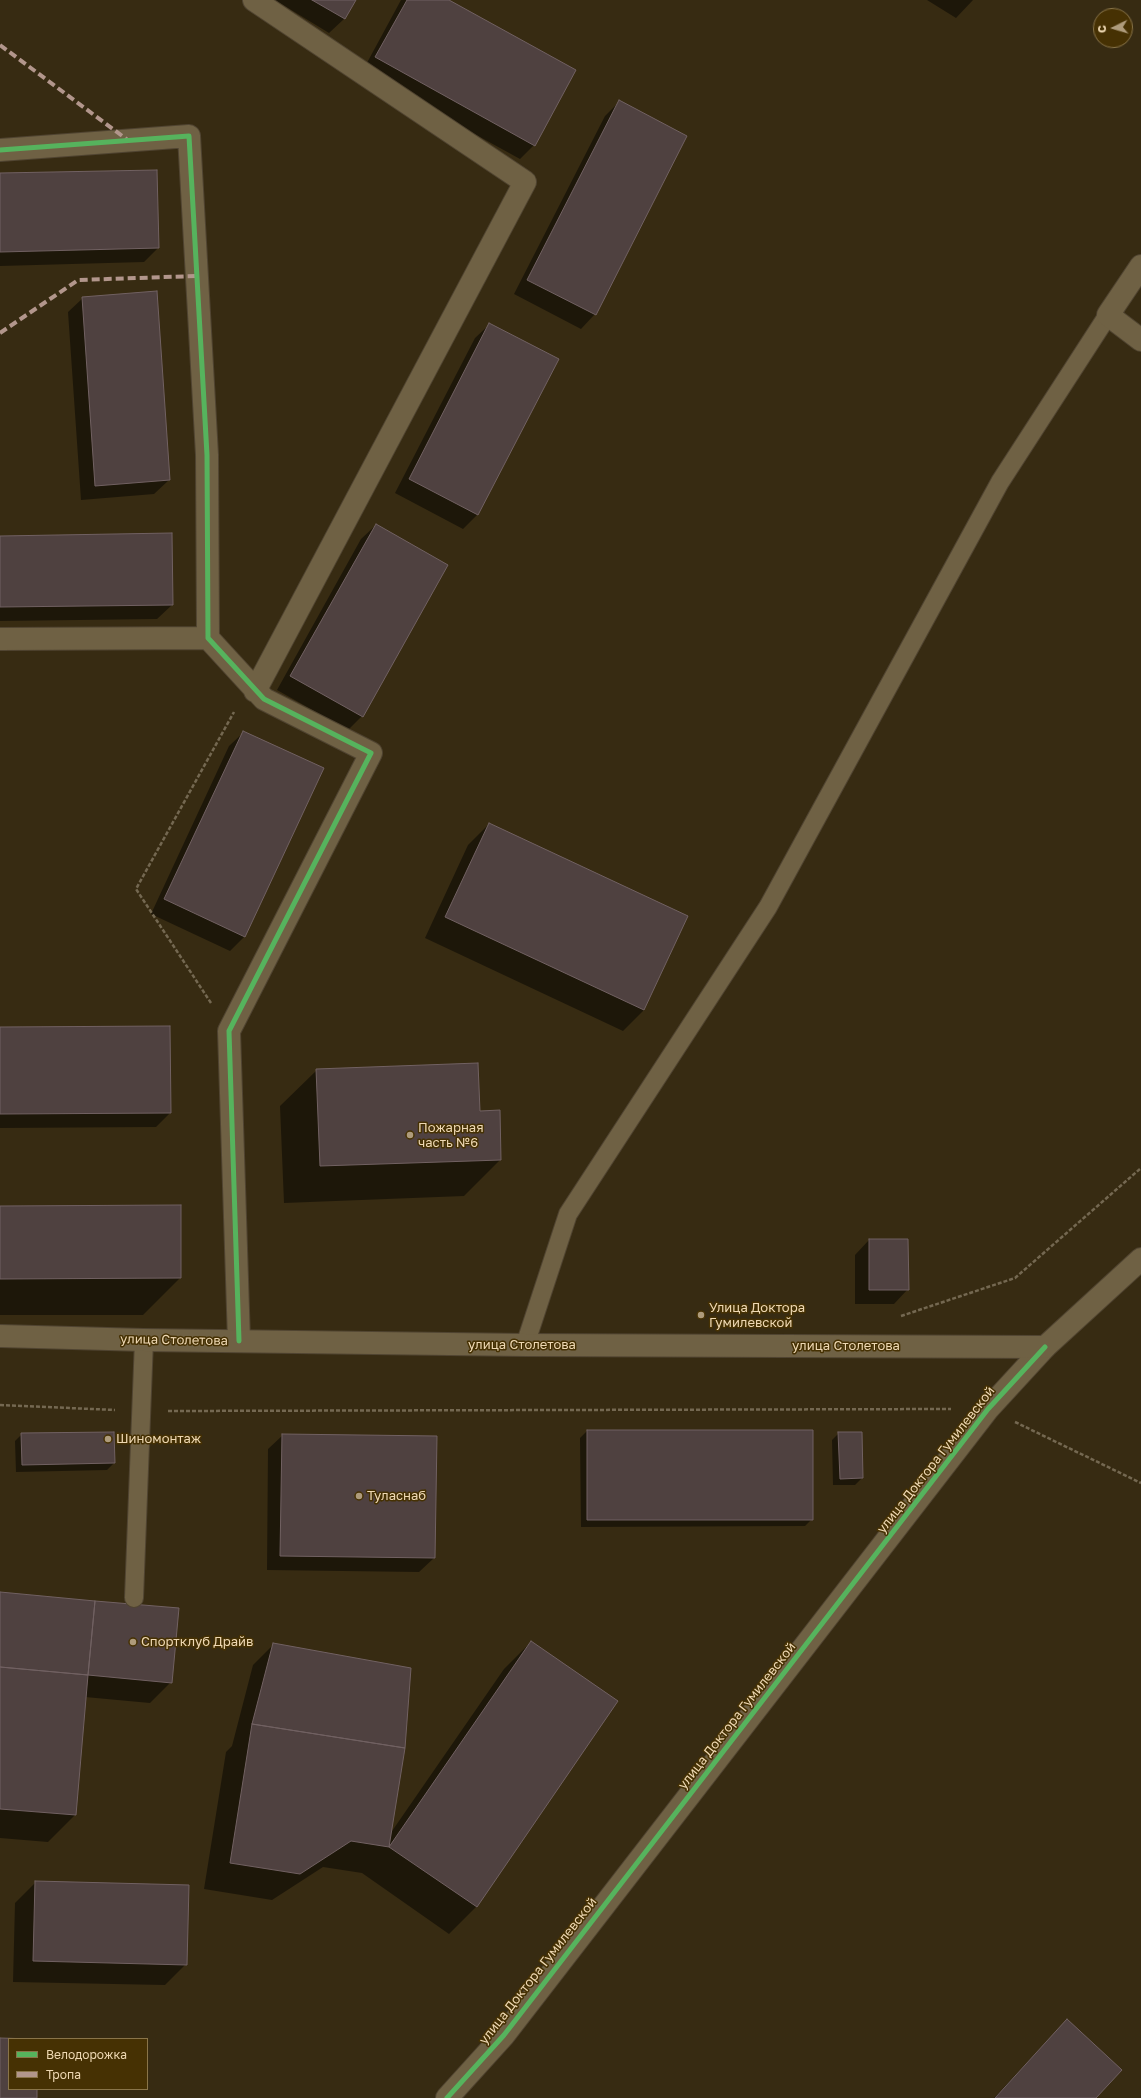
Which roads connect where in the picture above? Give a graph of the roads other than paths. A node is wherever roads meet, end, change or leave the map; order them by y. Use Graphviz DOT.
graph roads {
  1 [pos="254,0"];
  2 [pos="0,150"];
  3 [pos="1141,266"];
  4 [pos="1108,315"];
  5 [pos="1141,340"];
  6 [pos="208,638"];
  7 [pos="0,640"];
  8 [pos="252,688"];
  9 [pos="1141,1259"];
  10 [pos="0,1336"];
  11 [pos="144,1340"];
  12 [pos="239,1341"];
  13 [pos="525,1345"];
  14 [pos="1045,1347"];
  15 [pos="134,1598"];
  16 [pos="447,2098"];
  1 -- 8 [label="street"];
  2 -- 6 [label="street"];
  3 -- 4 [label="street"];
  4 -- 5 [label="street"];
  4 -- 13 [label="lane"];
  6 -- 7 [label="street"];
  6 -- 8 [label="street"];
  8 -- 12 [label="street"];
  9 -- 14 [label="street, улица Доктора Гумилевской"];
  10 -- 11 [label="street, улица Столетова"];
  11 -- 12 [label="street, улица Столетова"];
  11 -- 15 [label="lane"];
  12 -- 13 [label="street, улица Столетова"];
  13 -- 14 [label="street, улица Столетова"];
  14 -- 16 [label="street, улица Доктора Гумилевской"];
}
